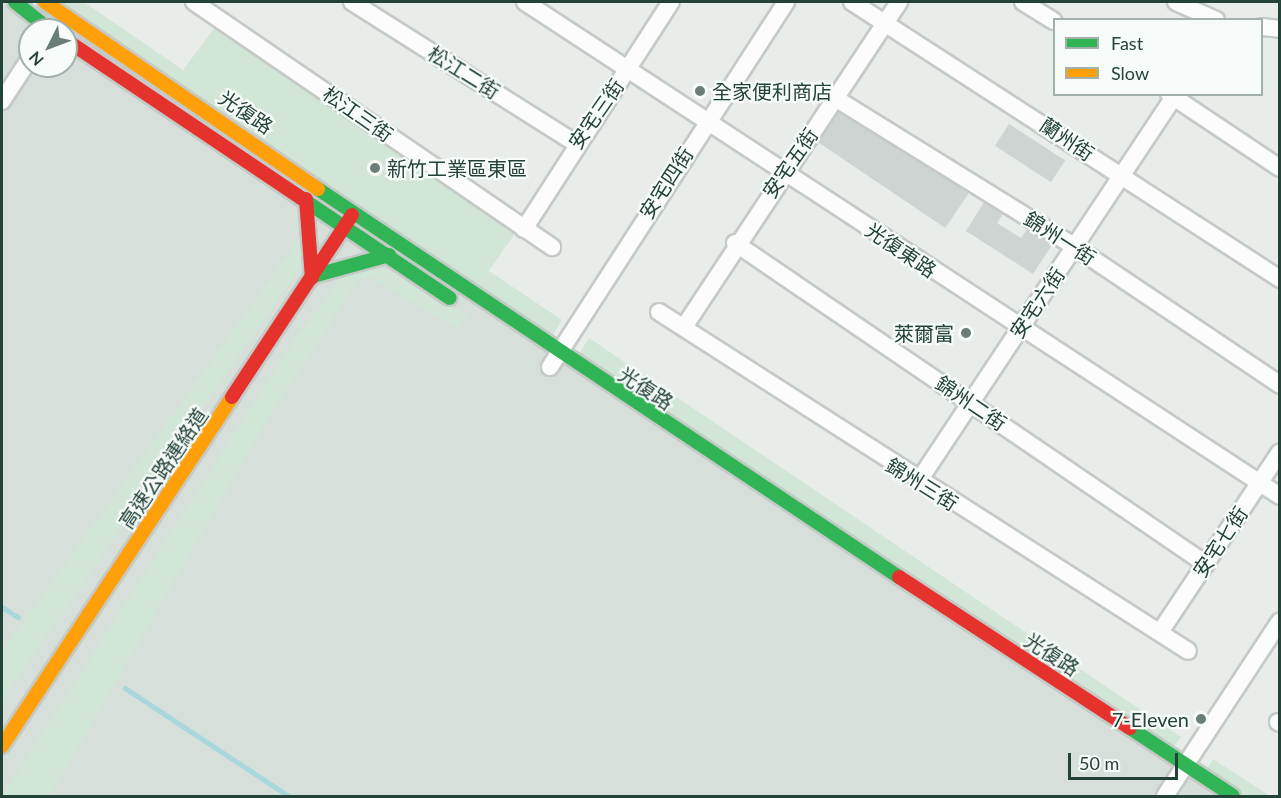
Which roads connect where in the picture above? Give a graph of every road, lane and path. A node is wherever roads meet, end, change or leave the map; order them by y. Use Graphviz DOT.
graph roads {
  1 [pos="15,2"];
  2 [pos="45,2"];
  3 [pos="194,2"];
  4 [pos="352,2"];
  5 [pos="525,2"];
  6 [pos="671,2"];
  7 [pos="786,2"];
  8 [pos="852,2"];
  9 [pos="899,2"];
  10 [pos="1023,2"];
  11 [pos="1176,2"];
  12 [pos="220,8"];
  13 [pos="60,13"];
  14 [pos="34,18"];
  15 [pos="57,18"];
  16 [pos="1212,18"];
  17 [pos="1053,20"];
  18 [pos="884,23"];
  19 [pos="1263,27"];
  20 [pos="1280,29"];
  21 [pos="78,48"];
  22 [pos="627,70"];
  23 [pos="18,76"];
  24 [pos="1173,96"];
  25 [pos="835,98"];
  26 [pos="2,101"];
  27 [pos="706,120"];
  28 [pos="575,143"];
  29 [pos="1280,168"];
  30 [pos="784,172"];
  31 [pos="1120,175"];
  32 [pos="306,199"];
  33 [pos="354,210"];
  34 [pos="345,227"];
  35 [pos="524,229"];
  36 [pos="735,243"];
  37 [pos="552,247"];
  38 [pos="1075,248"];
  39 [pos="389,255"];
  40 [pos="313,277"];
  41 [pos="1280,279"];
  42 [pos="465,308"];
  43 [pos="659,312"];
  44 [pos="684,327"];
  45 [pos="1020,329"];
  46 [pos="549,360"];
  47 [pos="568,378"];
  48 [pos="1280,386"];
  49 [pos="971,403"];
  50 [pos="1280,452"];
  51 [pos="918,482"];
  52 [pos="1260,483"];
  53 [pos="742,492"];
  54 [pos="1280,496"];
  55 [pos="1206,564"];
  56 [pos="1280,621"];
  57 [pos="1160,633"];
  58 [pos="1188,651"];
  59 [pos="2,746"];
  60 [pos="1182,771"];
  61 [pos="1165,796"];
  62 [pos="1208,796"];
  63 [pos="1233,796"];
  1 -- 14 [label="street"];
  2 -- 13 [label="street, 光復路"];
  3 -- 12 [label="street, 松江三街"];
  4 -- 28 [label="street, 松江二街"];
  5 -- 22 [label="street, 光復東路"];
  6 -- 22 [label="street, 安宅三街"];
  7 -- 27 [label="street, 安宅四街"];
  8 -- 18 [label="street, 蘭州街"];
  9 -- 18 [label="street, 安宅五街"];
  10 -- 17 [label="street"];
  11 -- 16 [label="street"];
  12 -- 35 [label="street, 松江三街"];
  13 -- 15 [label="street"];
  13 -- 33 [label="street, 光復路"];
  18 -- 25 [label="street, 安宅五街"];
  18 -- 31 [label="street, 蘭州街"];
  19 -- 20 [label="street"];
  21 -- 32 [label="street, 光復路"];
  22 -- 27 [label="street, 光復東路"];
  22 -- 28 [label="street, 安宅三街"];
  23 -- 26 [label="street"];
  24 -- 29 [label="street"];
  24 -- 31 [label="street, 安宅六街"];
  25 -- 30 [label="street, 安宅五街"];
  25 -- 38 [label="street, 錦州一街"];
  27 -- 30 [label="street, 光復東路"];
  27 -- 46 [label="street, 安宅四街"];
  28 -- 35 [label="street, 安宅三街"];
  30 -- 36 [label="street, 安宅五街"];
  30 -- 45 [label="street, 光復東路"];
  31 -- 38 [label="street, 安宅六街"];
  31 -- 41 [label="street, 蘭州街"];
  32 -- 34 [label="street, 光復路"];
  32 -- 40 [label="street"];
  33 -- 34 [label="street, 高速公路連絡道"];
  33 -- 46 [label="street, 光復路"];
  34 -- 39 [label="street, 光復路"];
  34 -- 40 [label="street, 高速公路連絡道"];
  35 -- 37 [label="street, 松江三街"];
  36 -- 44 [label="street, 安宅五街"];
  36 -- 49 [label="street, 錦州二街"];
  38 -- 45 [label="street, 安宅六街"];
  38 -- 48 [label="street, 錦州一街"];
  39 -- 40 [label="street"];
  39 -- 42 [label="street, 光復路"];
  40 -- 59 [label="street, 高速公路連絡道"];
  43 -- 44 [label="street, 錦州三街"];
  44 -- 51 [label="street, 錦州三街"];
  45 -- 49 [label="street, 安宅六街"];
  45 -- 52 [label="street, 光復東路"];
  46 -- 47 [label="street, 光復路"];
  46 -- 60 [label="street, 光復路"];
  49 -- 51 [label="street, 安宅六街"];
  49 -- 55 [label="street, 錦州二街"];
  50 -- 52 [label="street, 安宅七街"];
  51 -- 57 [label="street, 錦州三街"];
  52 -- 54 [label="street, 光復東路"];
  52 -- 55 [label="street, 安宅七街"];
  53 -- 60 [label="street, 光復路"];
  55 -- 57 [label="street, 安宅七街"];
  56 -- 60 [label="street"];
  57 -- 58 [label="street, 錦州三街"];
  60 -- 61 [label="street"];
  60 -- 62 [label="street, 光復路"];
  60 -- 63 [label="street, 光復路"];
}
